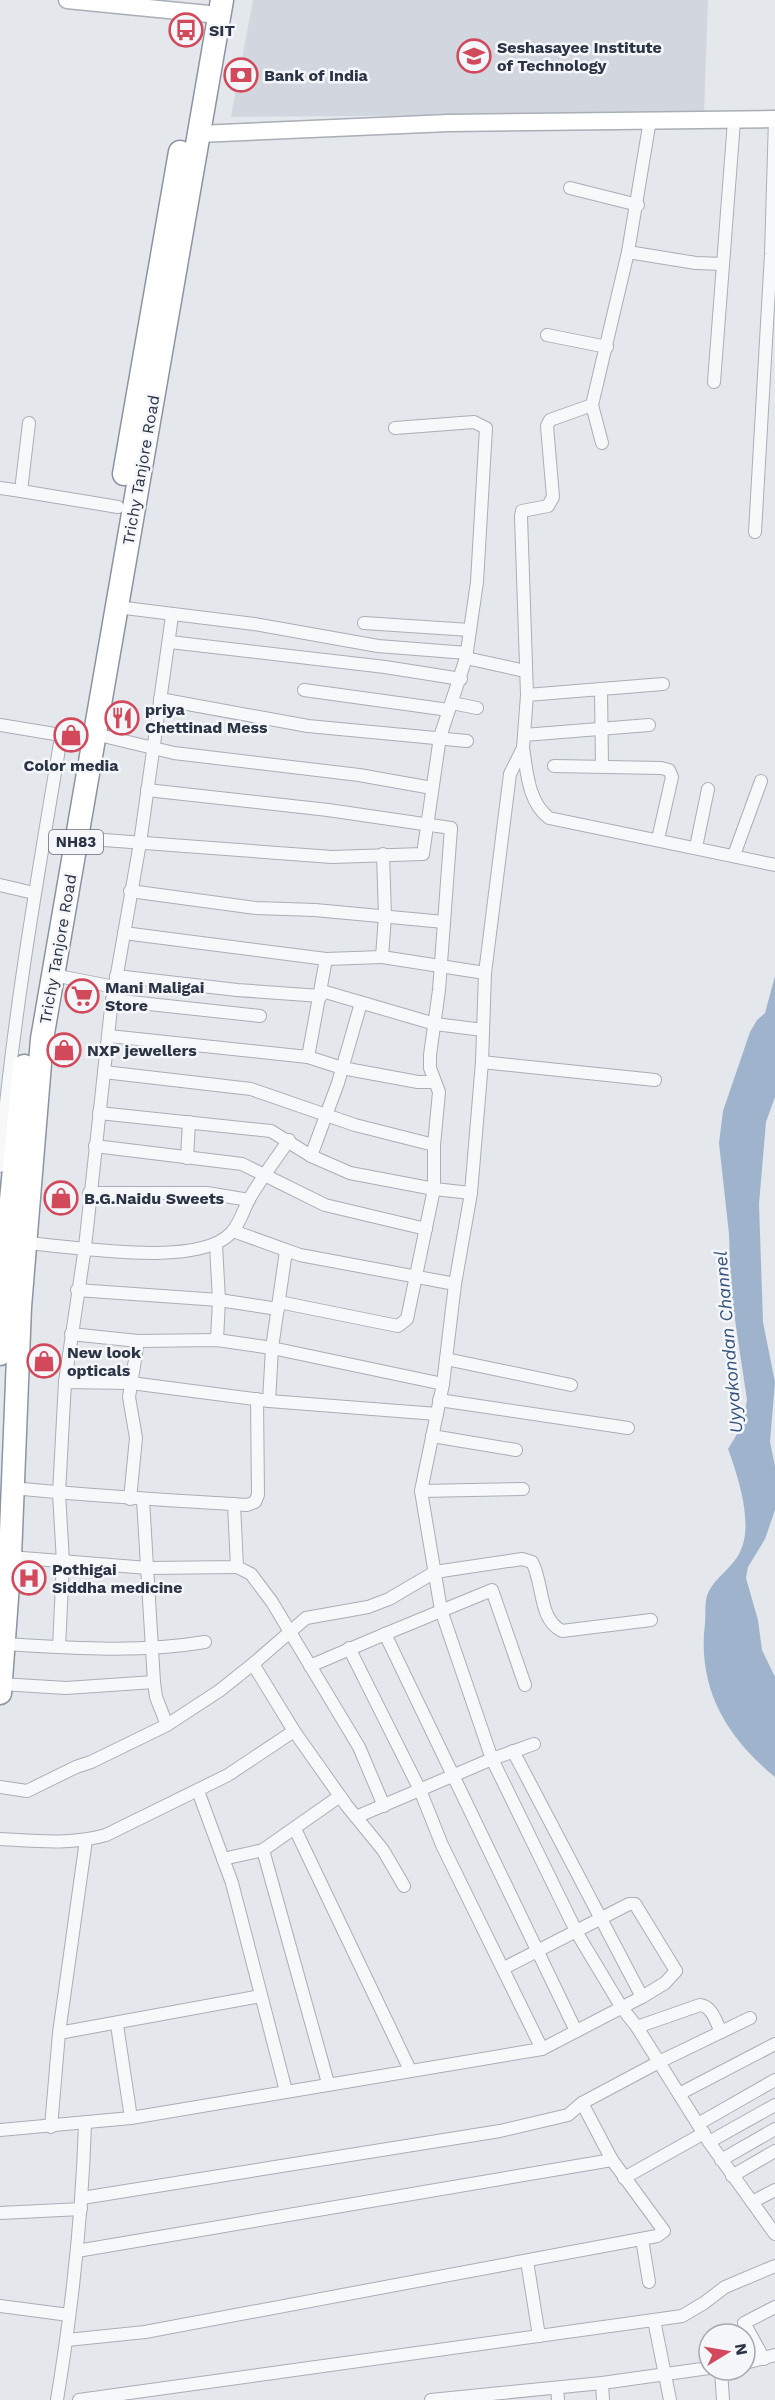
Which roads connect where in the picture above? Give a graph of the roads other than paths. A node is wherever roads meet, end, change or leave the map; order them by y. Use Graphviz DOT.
graph roads {
  1 [pos="67,0"];
  2 [pos="213,7"];
  3 [pos="775,119"];
  4 [pos="650,120"];
  5 [pos="734,120"];
  6 [pos="198,134"];
  7 [pos="570,188"];
  8 [pos="638,205"];
  9 [pos="628,252"];
  10 [pos="723,264"];
  11 [pos="547,335"];
  12 [pos="607,347"];
  13 [pos="714,382"];
  14 [pos="592,405"];
  15 [pos="29,423"];
  16 [pos="395,428"];
  17 [pos="602,443"];
  18 [pos="0,488"];
  19 [pos="21,491"];
  20 [pos="118,507"];
  21 [pos="755,532"];
  22 [pos="117,607"];
  23 [pos="172,615"];
  24 [pos="364,623"];
  25 [pos="470,630"];
  26 [pos="170,642"];
  27 [pos="467,655"];
  28 [pos="525,670"];
  29 [pos="461,679"];
  30 [pos="663,684"];
  31 [pos="601,689"];
  32 [pos="304,690"];
  33 [pos="527,695"];
  34 [pos="160,699"];
  35 [pos="451,706"];
  36 [pos="477,708"];
  37 [pos="0,725"];
  38 [pos="649,725"];
  39 [pos="600,728"];
  40 [pos="78,737"];
  41 [pos="440,737"];
  42 [pos="467,741"];
  43 [pos="524,742"];
  44 [pos="152,747"];
  45 [pos="554,766"];
  46 [pos="603,766"];
  47 [pos="761,781"];
  48 [pos="432,788"];
  49 [pos="708,789"];
  50 [pos="147,790"];
  51 [pos="426,826"];
  52 [pos="77,838"];
  53 [pos="658,839"];
  54 [pos="140,843"];
  55 [pos="696,847"];
  56 [pos="383,854"];
  57 [pos="734,855"];
  58 [pos="775,864"];
  59 [pos="0,885"];
  60 [pos="130,891"];
  61 [pos="34,893"];
  62 [pos="385,916"];
  63 [pos="444,922"];
  64 [pos="124,933"];
  65 [pos="382,957"];
  66 [pos="326,958"];
  67 [pos="439,968"];
  68 [pos="485,973"];
  69 [pos="53,975"];
  70 [pos="115,981"];
  71 [pos="321,994"];
  72 [pos="112,1000"];
  73 [pos="361,1003"];
  74 [pos="260,1016"];
  75 [pos="435,1024"];
  76 [pos="483,1030"];
  77 [pos="109,1036"];
  78 [pos="308,1057"];
  79 [pos="482,1062"];
  80 [pos="342,1068"];
  81 [pos="104,1072"];
  82 [pos="655,1080"];
  83 [pos="435,1082"];
  84 [pos="99,1113"];
  85 [pos="326,1113"];
  86 [pos="189,1122"];
  87 [pos="288,1140"];
  88 [pos="434,1145"];
  89 [pos="95,1146"];
  90 [pos="311,1156"];
  91 [pos="188,1158"];
  92 [pos="0,1166"];
  93 [pos="266,1174"];
  94 [pos="434,1190"];
  95 [pos="471,1192"];
  96 [pos="89,1193"];
  97 [pos="249,1200"];
  98 [pos="426,1229"];
  99 [pos="233,1231"];
  100 [pos="25,1243"];
  101 [pos="216,1245"];
  102 [pos="85,1247"];
  103 [pos="286,1251"];
  104 [pos="415,1278"];
  105 [pos="455,1284"];
  106 [pos="77,1290"];
  107 [pos="219,1300"];
  108 [pos="278,1306"];
  109 [pos="71,1334"];
  110 [pos="217,1340"];
  111 [pos="138,1341"];
  112 [pos="272,1348"];
  113 [pos="0,1349"];
  114 [pos="0,1354"];
  115 [pos="446,1359"];
  116 [pos="65,1382"];
  117 [pos="131,1383"];
  118 [pos="443,1384"];
  119 [pos="571,1385"];
  120 [pos="263,1400"];
  121 [pos="439,1400"];
  122 [pos="437,1414"];
  123 [pos="628,1428"];
  124 [pos="432,1436"];
  125 [pos="516,1450"];
  126 [pos="12,1488"];
  127 [pos="523,1489"];
  128 [pos="421,1491"];
  129 [pos="59,1493"];
  130 [pos="137,1500"];
  131 [pos="234,1504"];
  132 [pos="10,1557"];
  133 [pos="63,1562"];
  134 [pos="237,1567"];
  135 [pos="148,1568"];
  136 [pos="435,1572"];
  137 [pos="441,1610"];
  138 [pos="651,1620"];
  139 [pos="289,1632"];
  140 [pos="385,1634"];
  141 [pos="205,1642"];
  142 [pos="5,1644"];
  143 [pos="59,1647"];
  144 [pos="152,1647"];
  145 [pos="349,1648"];
  146 [pos="253,1664"];
  147 [pos="310,1666"];
  148 [pos="154,1682"];
  149 [pos="525,1685"];
  150 [pos="0,1689"];
  151 [pos="167,1725"];
  152 [pos="294,1731"];
  153 [pos="534,1744"];
  154 [pos="513,1751"];
  155 [pos="492,1759"];
  156 [pos="452,1775"];
  157 [pos="0,1787"];
  158 [pos="420,1790"];
  159 [pos="198,1791"];
  160 [pos="340,1796"];
  161 [pos="384,1806"];
  162 [pos="356,1817"];
  163 [pos="295,1829"];
  164 [pos="0,1839"];
  165 [pos="86,1840"];
  166 [pos="263,1850"];
  167 [pos="223,1859"];
  168 [pos="404,1886"];
  169 [pos="601,1919"];
  170 [pos="577,1933"];
  171 [pos="538,1952"];
  172 [pos="504,1968"];
  173 [pos="261,1996"];
  174 [pos="642,1996"];
  175 [pos="622,2008"];
  176 [pos="750,2018"];
  177 [pos="117,2025"];
  178 [pos="637,2027"];
  179 [pos="576,2031"];
  180 [pos="721,2032"];
  181 [pos="59,2033"];
  182 [pos="775,2044"];
  183 [pos="542,2049"];
  184 [pos="659,2062"];
  185 [pos="410,2070"];
  186 [pos="775,2080"];
  187 [pos="328,2083"];
  188 [pos="286,2091"];
  189 [pos="680,2094"];
  190 [pos="582,2103"];
  191 [pos="775,2105"];
  192 [pos="131,2118"];
  193 [pos="86,2124"];
  194 [pos="51,2127"];
  195 [pos="775,2129"];
  196 [pos="0,2130"];
  197 [pos="704,2133"];
  198 [pos="775,2151"];
  199 [pos="612,2160"];
  200 [pos="722,2160"];
  201 [pos="732,2175"];
  202 [pos="624,2178"];
  203 [pos="775,2190"];
  204 [pos="752,2202"];
  205 [pos="82,2204"];
  206 [pos="0,2213"];
  207 [pos="774,2230"];
  208 [pos="642,2239"];
  209 [pos="77,2251"];
  210 [pos="527,2260"];
  211 [pos="775,2266"];
  212 [pos="649,2282"];
  213 [pos="0,2306"];
  214 [pos="775,2307"];
  215 [pos="69,2315"];
  216 [pos="654,2320"];
  217 [pos="539,2336"];
  218 [pos="67,2340"];
  219 [pos="769,2357"];
  220 [pos="697,2368"];
  221 [pos="665,2372"];
  222 [pos="722,2382"];
  223 [pos="602,2383"];
  224 [pos="557,2394"];
  225 [pos="57,2400"];
  226 [pos="79,2400"];
  227 [pos="431,2400"];
  228 [pos="603,2400"];
  229 [pos="670,2400"];
  230 [pos="723,2400"];
  1 -- 2 [label="street"];
  2 -- 6 [label="highway, Trichy Tanjore Road / NH83"];
  2 -- 20 [label="highway, Trichy Tanjore Road / NH83"];
  3 -- 5 [label="street"];
  3 -- 21 [label="street"];
  4 -- 5 [label="street"];
  4 -- 6 [label="street"];
  4 -- 8 [label="street"];
  5 -- 10 [label="street"];
  6 -- 22 [label="highway, Trichy Tanjore Road / NH83"];
  7 -- 8 [label="street"];
  8 -- 9 [label="street"];
  9 -- 10 [label="street"];
  9 -- 12 [label="street"];
  10 -- 13 [label="street"];
  11 -- 12 [label="street"];
  12 -- 14 [label="street"];
  14 -- 17 [label="street"];
  14 -- 28 [label="street"];
  15 -- 19 [label="street"];
  16 -- 25 [label="street"];
  18 -- 19 [label="street"];
  19 -- 20 [label="street"];
  20 -- 40 [label="highway, Trichy Tanjore Road / NH83"];
  22 -- 23 [label="street"];
  22 -- 40 [label="highway, Trichy Tanjore Road / NH83"];
  23 -- 26 [label="street"];
  23 -- 27 [label="street"];
  24 -- 25 [label="street"];
  25 -- 27 [label="street"];
  26 -- 29 [label="street"];
  26 -- 34 [label="street"];
  27 -- 28 [label="street"];
  27 -- 29 [label="street"];
  28 -- 33 [label="street"];
  29 -- 35 [label="street"];
  30 -- 31 [label="street"];
  31 -- 33 [label="street"];
  31 -- 39 [label="street"];
  32 -- 35 [label="street"];
  33 -- 43 [label="street"];
  34 -- 41 [label="street"];
  34 -- 44 [label="street"];
  35 -- 36 [label="street"];
  35 -- 41 [label="street"];
  37 -- 40 [label="street"];
  38 -- 39 [label="street"];
  39 -- 43 [label="street"];
  39 -- 46 [label="street"];
  40 -- 44 [label="street"];
  40 -- 52 [label="highway, Trichy Tanjore Road / NH83"];
  40 -- 61 [label="street"];
  40 -- 113 [label="highway, Trichy Tanjore Road / NH83"];
  41 -- 42 [label="street"];
  41 -- 48 [label="street"];
  43 -- 53 [label="street"];
  43 -- 68 [label="street"];
  44 -- 48 [label="street"];
  44 -- 50 [label="street"];
  45 -- 46 [label="street"];
  46 -- 53 [label="street"];
  47 -- 57 [label="street"];
  48 -- 51 [label="street"];
  49 -- 55 [label="street"];
  50 -- 51 [label="street"];
  50 -- 54 [label="street"];
  51 -- 56 [label="street"];
  51 -- 63 [label="street"];
  52 -- 54 [label="street"];
  52 -- 69 [label="highway, Trichy Tanjore Road / NH83"];
  53 -- 55 [label="street"];
  54 -- 56 [label="street"];
  54 -- 60 [label="street"];
  55 -- 57 [label="street"];
  56 -- 62 [label="street"];
  57 -- 58 [label="street"];
  59 -- 61 [label="street"];
  60 -- 62 [label="street"];
  60 -- 64 [label="street"];
  61 -- 92 [label="street"];
  62 -- 63 [label="street"];
  62 -- 65 [label="street"];
  63 -- 67 [label="street"];
  64 -- 66 [label="street"];
  64 -- 70 [label="street"];
  65 -- 66 [label="street"];
  65 -- 67 [label="street"];
  66 -- 71 [label="street"];
  67 -- 68 [label="street"];
  67 -- 75 [label="street"];
  68 -- 76 [label="street"];
  69 -- 70 [label="street"];
  69 -- 100 [label="highway, Trichy Tanjore Road / NH83"];
  70 -- 71 [label="street"];
  70 -- 72 [label="street"];
  71 -- 73 [label="street"];
  71 -- 78 [label="street"];
  72 -- 74 [label="street"];
  72 -- 77 [label="street"];
  73 -- 75 [label="street"];
  73 -- 80 [label="street"];
  75 -- 76 [label="street"];
  75 -- 83 [label="street"];
  76 -- 79 [label="street"];
  77 -- 78 [label="street"];
  77 -- 81 [label="street"];
  78 -- 80 [label="street"];
  79 -- 82 [label="street"];
  79 -- 95 [label="street"];
  80 -- 83 [label="street"];
  80 -- 85 [label="street"];
  81 -- 84 [label="street"];
  81 -- 85 [label="street"];
  83 -- 88 [label="street"];
  84 -- 86 [label="street"];
  84 -- 89 [label="street"];
  85 -- 88 [label="street"];
  85 -- 90 [label="street"];
  86 -- 87 [label="street"];
  86 -- 91 [label="street"];
  87 -- 90 [label="street"];
  87 -- 93 [label="street"];
  88 -- 94 [label="street"];
  89 -- 91 [label="street"];
  89 -- 96 [label="street"];
  90 -- 94 [label="street"];
  91 -- 93 [label="street"];
  93 -- 97 [label="street"];
  93 -- 98 [label="street"];
  94 -- 95 [label="street"];
  94 -- 98 [label="street"];
  95 -- 105 [label="street"];
  96 -- 97 [label="street"];
  96 -- 102 [label="street"];
  97 -- 99 [label="street"];
  98 -- 104 [label="street"];
  99 -- 101 [label="street"];
  99 -- 103 [label="street"];
  100 -- 102 [label="street"];
  100 -- 126 [label="highway, Trichy Tanjore Road / NH83"];
  101 -- 102 [label="street"];
  101 -- 107 [label="street"];
  102 -- 106 [label="street"];
  103 -- 104 [label="street"];
  103 -- 108 [label="street"];
  104 -- 105 [label="street"];
  104 -- 108 [label="street"];
  105 -- 115 [label="street"];
  106 -- 107 [label="street"];
  106 -- 109 [label="street"];
  107 -- 108 [label="street"];
  107 -- 110 [label="street"];
  108 -- 112 [label="street"];
  109 -- 111 [label="street"];
  109 -- 116 [label="street"];
  110 -- 111 [label="street"];
  110 -- 112 [label="street"];
  111 -- 117 [label="street"];
  112 -- 118 [label="street"];
  112 -- 120 [label="street"];
  113 -- 114 [label="highway, Trichy Tanjore Road / NH83"];
  115 -- 118 [label="street"];
  115 -- 119 [label="street"];
  116 -- 117 [label="street"];
  116 -- 129 [label="street"];
  117 -- 120 [label="street"];
  117 -- 130 [label="street"];
  118 -- 121 [label="street"];
  120 -- 122 [label="street"];
  120 -- 131 [label="street"];
  121 -- 122 [label="street"];
  121 -- 123 [label="street"];
  122 -- 124 [label="street"];
  124 -- 125 [label="street"];
  124 -- 128 [label="street"];
  126 -- 129 [label="street"];
  126 -- 132 [label="highway, Trichy Tanjore Road / NH83"];
  127 -- 128 [label="street"];
  128 -- 136 [label="street"];
  129 -- 130 [label="street"];
  129 -- 133 [label="street"];
  130 -- 131 [label="street"];
  130 -- 135 [label="street"];
  131 -- 134 [label="street"];
  132 -- 133 [label="street"];
  132 -- 142 [label="highway, Trichy Tanjore Road / NH83"];
  133 -- 135 [label="street"];
  133 -- 143 [label="street"];
  134 -- 135 [label="street"];
  134 -- 139 [label="street"];
  135 -- 144 [label="street"];
  136 -- 137 [label="street"];
  136 -- 138 [label="street"];
  136 -- 139 [label="street"];
  137 -- 140 [label="street"];
  137 -- 149 [label="street"];
  137 -- 155 [label="street"];
  139 -- 146 [label="street"];
  139 -- 147 [label="street"];
  140 -- 145 [label="street"];
  140 -- 156 [label="street"];
  141 -- 144 [label="street"];
  142 -- 143 [label="street"];
  142 -- 150 [label="highway, Trichy Tanjore Road / NH83"];
  143 -- 144 [label="street"];
  144 -- 148 [label="street"];
  145 -- 147 [label="street"];
  145 -- 158 [label="street"];
  146 -- 151 [label="street"];
  146 -- 152 [label="street"];
  147 -- 161 [label="street"];
  148 -- 150 [label="street"];
  148 -- 151 [label="street"];
  151 -- 157 [label="street"];
  152 -- 159 [label="street"];
  152 -- 160 [label="street"];
  153 -- 154 [label="street"];
  154 -- 155 [label="street"];
  154 -- 169 [label="street"];
  155 -- 156 [label="street"];
  155 -- 170 [label="street"];
  156 -- 158 [label="street"];
  156 -- 171 [label="street"];
  158 -- 161 [label="street"];
  158 -- 172 [label="street"];
  159 -- 165 [label="street"];
  159 -- 167 [label="street"];
  160 -- 162 [label="street"];
  160 -- 163 [label="street"];
  161 -- 162 [label="street"];
  162 -- 168 [label="street"];
  163 -- 166 [label="street"];
  163 -- 185 [label="street"];
  164 -- 165 [label="street"];
  165 -- 181 [label="street"];
  166 -- 167 [label="street"];
  166 -- 187 [label="street"];
  167 -- 173 [label="street"];
  169 -- 170 [label="street"];
  169 -- 174 [label="street"];
  169 -- 174 [label="street"];
  170 -- 171 [label="street"];
  170 -- 175 [label="street"];
  171 -- 172 [label="street"];
  171 -- 179 [label="street"];
  172 -- 183 [label="street"];
  173 -- 177 [label="street"];
  173 -- 188 [label="street"];
  174 -- 175 [label="street"];
  175 -- 178 [label="street"];
  175 -- 179 [label="street"];
  176 -- 180 [label="street"];
  177 -- 181 [label="street"];
  177 -- 192 [label="street"];
  178 -- 180 [label="street"];
  178 -- 184 [label="street"];
  179 -- 183 [label="street"];
  180 -- 184 [label="street"];
  181 -- 194 [label="street"];
  182 -- 189 [label="street"];
  183 -- 185 [label="street"];
  184 -- 189 [label="street"];
  184 -- 190 [label="street"];
  185 -- 187 [label="street"];
  186 -- 197 [label="street"];
  187 -- 188 [label="street"];
  188 -- 192 [label="street"];
  189 -- 197 [label="street"];
  190 -- 199 [label="street"];
  190 -- 205 [label="street"];
  191 -- 197 [label="street"];
  192 -- 193 [label="street"];
  193 -- 194 [label="street"];
  193 -- 205 [label="street"];
  194 -- 196 [label="street"];
  195 -- 200 [label="street"];
  197 -- 200 [label="street"];
  197 -- 202 [label="street"];
  198 -- 201 [label="street"];
  199 -- 202 [label="street"];
  199 -- 209 [label="street"];
  200 -- 201 [label="street"];
  201 -- 204 [label="street"];
  202 -- 208 [label="street"];
  203 -- 204 [label="street"];
  204 -- 207 [label="street"];
  205 -- 206 [label="street"];
  205 -- 209 [label="street"];
  208 -- 210 [label="street"];
  208 -- 212 [label="street"];
  209 -- 215 [label="street"];
  210 -- 217 [label="street"];
  210 -- 218 [label="street"];
  211 -- 216 [label="street"];
  213 -- 215 [label="street"];
  214 -- 219 [label="street"];
  215 -- 218 [label="street"];
  216 -- 217 [label="street"];
  216 -- 221 [label="street"];
  217 -- 226 [label="street"];
  218 -- 225 [label="street"];
  220 -- 221 [label="street"];
  221 -- 223 [label="street"];
  221 -- 229 [label="street"];
  222 -- 230 [label="street"];
  223 -- 224 [label="street"];
  223 -- 228 [label="street"];
  224 -- 227 [label="street"];
}
